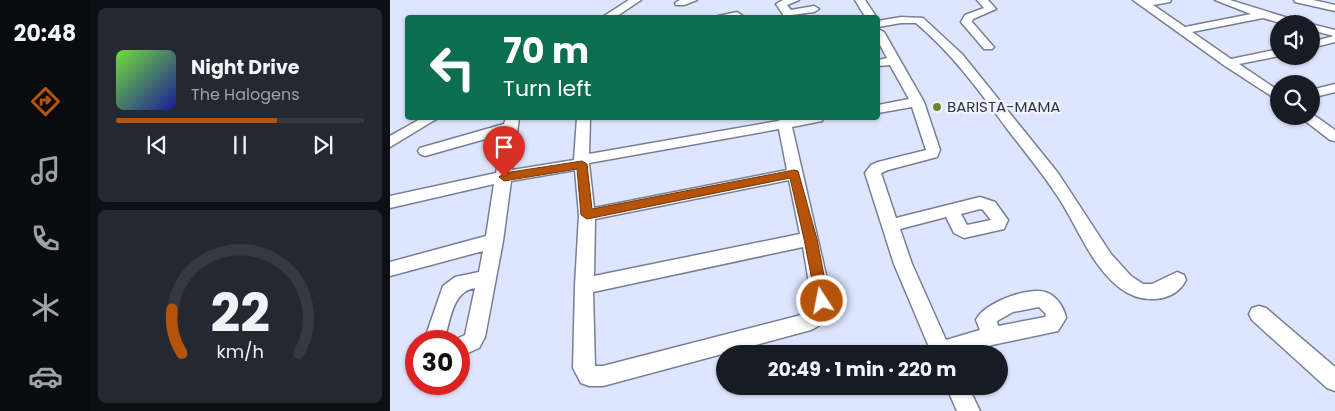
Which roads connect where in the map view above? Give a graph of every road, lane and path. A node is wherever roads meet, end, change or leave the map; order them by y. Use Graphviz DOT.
graph roads {
  1 [pos="636,0"];
  2 [pos="692,0"];
  3 [pos="794,0"];
  4 [pos="802,0"];
  5 [pos="860,0"];
  6 [pos="982,0"];
  7 [pos="1166,0"];
  8 [pos="1220,0"];
  9 [pos="1299,0"];
  10 [pos="1141,2"];
  11 [pos="680,3"];
  12 [pos="1335,8"];
  13 [pos="611,15"];
  14 [pos="870,15"];
  15 [pos="1263,15"];
  16 [pos="1270,17"];
  17 [pos="880,24"];
  18 [pos="1320,29"];
  19 [pos="1184,31"];
  20 [pos="1335,33"];
  21 [pos="880,36"];
  22 [pos="1335,40"];
  23 [pos="1320,43"];
  24 [pos="988,47"];
  25 [pos="1270,54"];
  26 [pos="892,61"];
  27 [pos="880,63"];
  28 [pos="1228,63"];
  29 [pos="1335,88"];
  30 [pos="1270,91"];
  31 [pos="1320,92"];
  32 [pos="917,102"];
  33 [pos="880,109"];
  34 [pos="428,120"];
  35 [pos="583,120"];
  36 [pos="800,120"];
  37 [pos="511,122"];
  38 [pos="784,122"];
  39 [pos="1318,125"];
  40 [pos="1335,137"];
  41 [pos="390,142"];
  42 [pos="425,151"];
  43 [pos="581,162"];
  44 [pos="794,174"];
  45 [pos="504,177"];
  46 [pos="390,202"];
  47 [pos="951,209"];
  48 [pos="587,215"];
  49 [pos="891,225"];
  50 [pos="810,239"];
  51 [pos="494,241"];
  52 [pos="390,269"];
  53 [pos="485,279"];
  54 [pos="1177,280"];
  55 [pos="584,286"];
  56 [pos="1259,314"];
  57 [pos="438,330"];
  58 [pos="992,336"];
  59 [pos="470,343"];
  60 [pos="938,345"];
  61 [pos="963,345"];
  62 [pos="1335,381"];
  63 [pos="962,395"];
  64 [pos="969,411"];
  1 -- 13 [label="street"];
  2 -- 11 [label="street"];
  3 -- 4 [label="street"];
  5 -- 14 [label="street"];
  6 -- 24 [label="street"];
  7 -- 10 [label="street"];
  8 -- 15 [label="street"];
  9 -- 12 [label="street"];
  10 -- 19 [label="street"];
  15 -- 16 [label="street"];
  15 -- 19 [label="street"];
  17 -- 54 [label="street"];
  18 -- 20 [label="street"];
  19 -- 28 [label="street"];
  21 -- 26 [label="street"];
  22 -- 23 [label="street"];
  25 -- 28 [label="street"];
  26 -- 27 [label="street"];
  26 -- 32 [label="street"];
  28 -- 30 [label="street"];
  29 -- 31 [label="street"];
  32 -- 33 [label="street"];
  32 -- 49 [label="street"];
  34 -- 41 [label="street"];
  35 -- 43 [label="street"];
  36 -- 38 [label="street"];
  37 -- 42 [label="street"];
  37 -- 45 [label="street"];
  38 -- 43 [label="street"];
  38 -- 44 [label="street"];
  39 -- 40 [label="street"];
  43 -- 45 [label="street"];
  43 -- 48 [label="street"];
  44 -- 48 [label="street"];
  44 -- 50 [label="street"];
  45 -- 46 [label="street"];
  45 -- 51 [label="street"];
  47 -- 49 [label="street"];
  48 -- 55 [label="street"];
  49 -- 60 [label="street"];
  50 -- 55 [label="street"];
  50 -- 55 [label="street"];
  51 -- 52 [label="street"];
  51 -- 53 [label="street"];
  53 -- 57 [label="street"];
  53 -- 59 [label="street"];
  56 -- 62 [label="street"];
  58 -- 61 [label="street"];
  63 -- 64 [label="street"];
}
